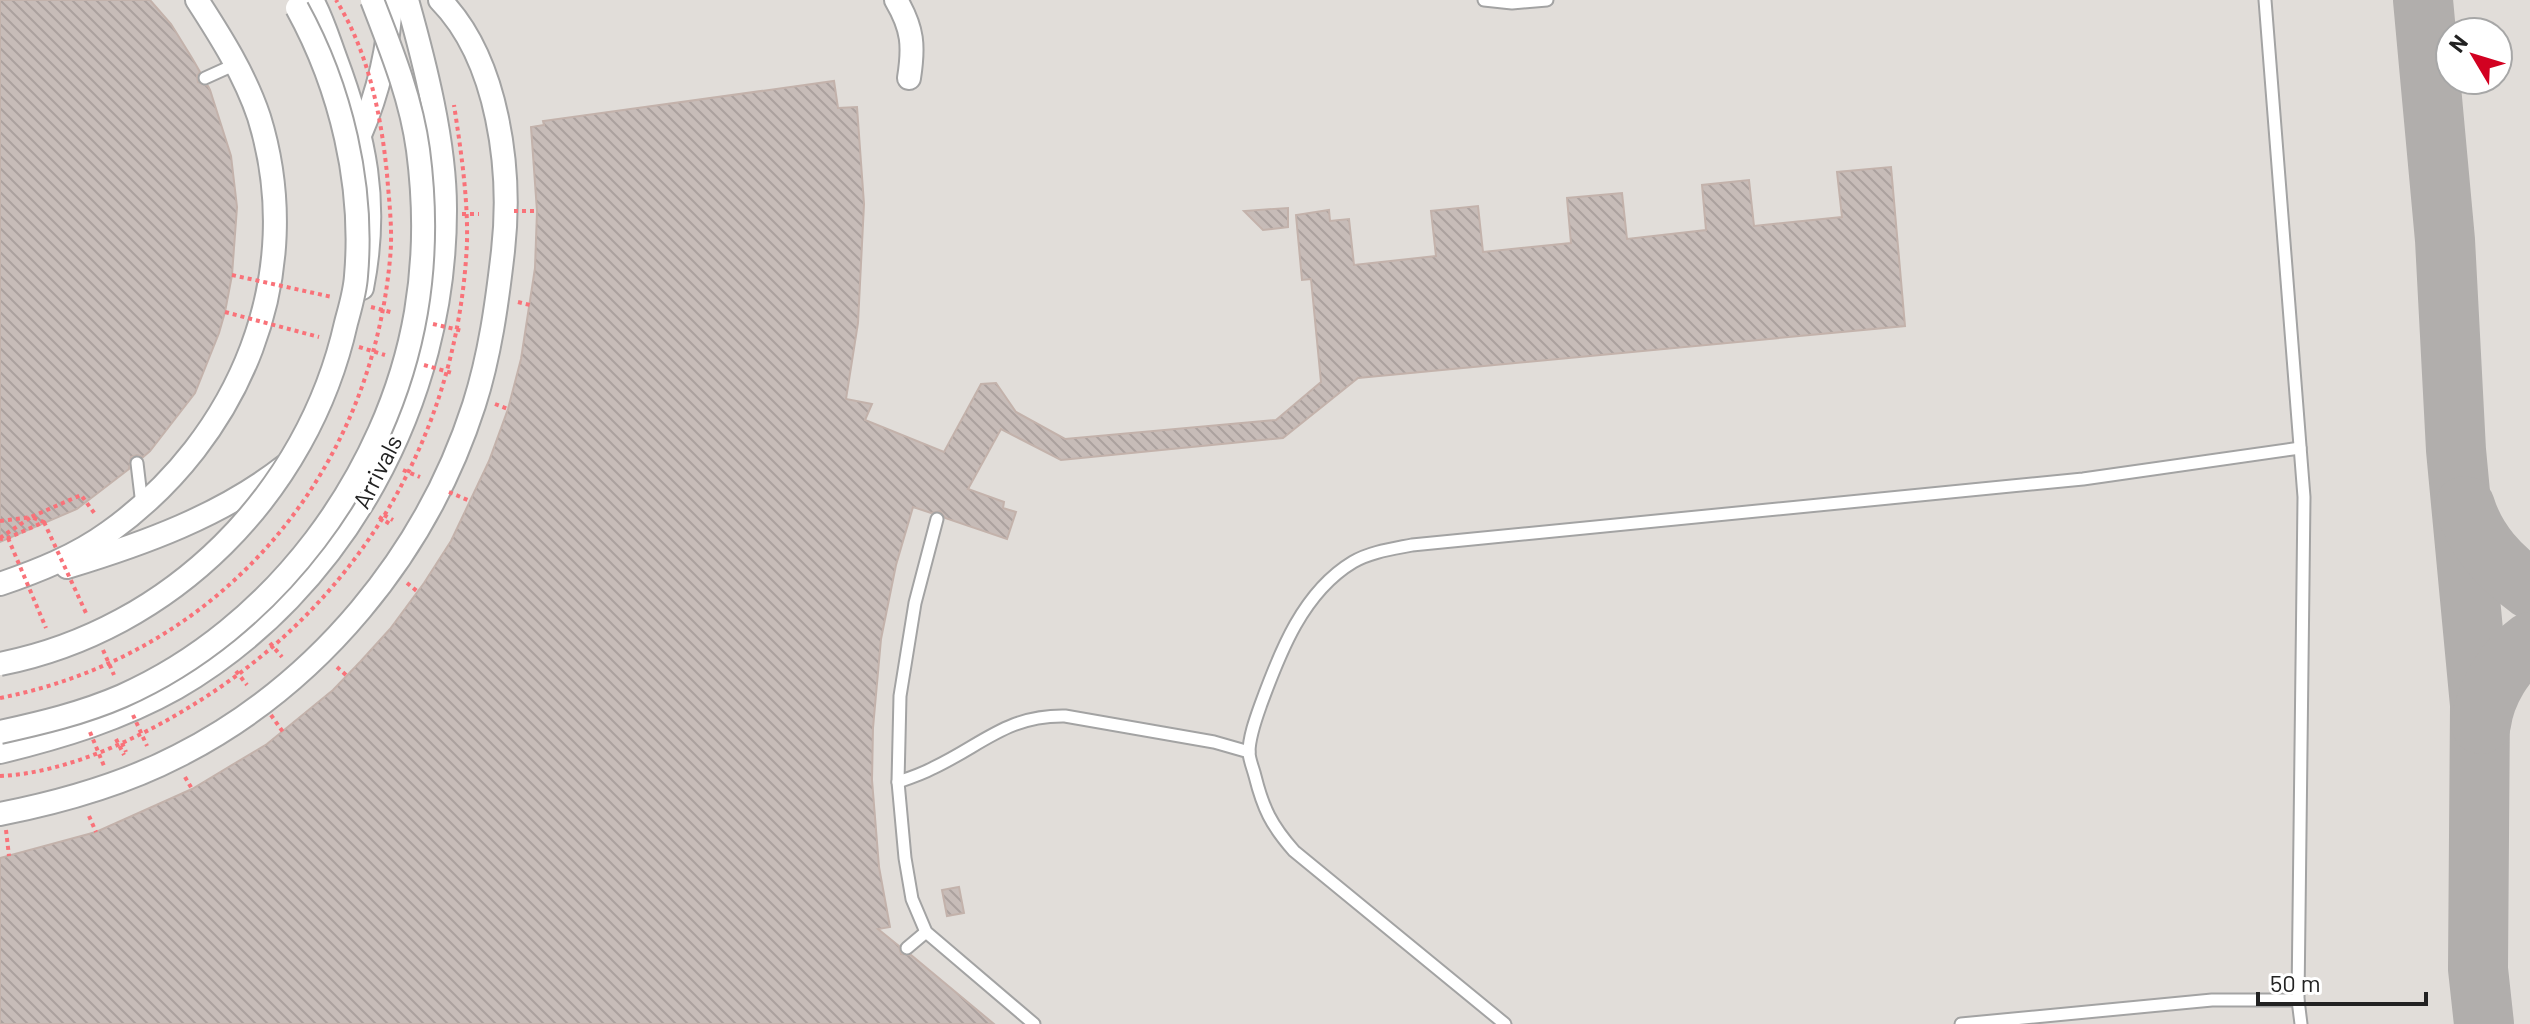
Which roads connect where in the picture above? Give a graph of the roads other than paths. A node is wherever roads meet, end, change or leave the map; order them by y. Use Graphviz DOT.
graph roads {
  1 [pos="197,0"];
  2 [pos="293,0"];
  3 [pos="312,0"];
  4 [pos="372,0"];
  5 [pos="391,0"];
  6 [pos="398,0"];
  7 [pos="407,0"];
  8 [pos="440,0"];
  9 [pos="896,0"];
  10 [pos="1484,0"];
  11 [pos="1547,0"];
  12 [pos="2265,0"];
  13 [pos="236,64"];
  14 [pos="205,78"];
  15 [pos="909,78"];
  16 [pos="360,135"];
  17 [pos="305,448"];
  18 [pos="2300,448"];
  19 [pos="137,463"];
  20 [pos="142,505"];
  21 [pos="937,519"];
  22 [pos="0,584"];
  23 [pos="0,664"];
  24 [pos="0,670"];
  25 [pos="0,732"];
  26 [pos="0,751"];
  27 [pos="1249,752"];
  28 [pos="898,782"];
  29 [pos="3,822"];
  30 [pos="926,932"];
  31 [pos="907,948"];
  32 [pos="2298,1000"];
  33 [pos="1034,1024"];
  34 [pos="1505,1024"];
  35 [pos="1961,1024"];
  36 [pos="2301,1024"];
  1 -- 13 [label="street"];
  2 -- 23 [label="street, bridge"];
  3 -- 16 [label="street"];
  4 -- 25 [label="street, bridge"];
  5 -- 16 [label="street"];
  6 -- 26 [label="street"];
  7 -- 26 [label="street, Arrivals, bridge"];
  8 -- 29 [label="street"];
  9 -- 15 [label="street"];
  10 -- 11 [label="lane"];
  12 -- 18 [label="lane"];
  13 -- 14 [label="lane"];
  13 -- 20 [label="street"];
  16 -- 17 [label="street"];
  17 -- 22 [label="street"];
  17 -- 24 [label="street"];
  18 -- 27 [label="lane"];
  18 -- 32 [label="lane"];
  19 -- 20 [label="lane"];
  20 -- 22 [label="street"];
  21 -- 28 [label="lane"];
  27 -- 28 [label="lane"];
  27 -- 34 [label="lane"];
  28 -- 30 [label="lane"];
  30 -- 31 [label="lane"];
  30 -- 33 [label="lane"];
  32 -- 35 [label="lane"];
  32 -- 36 [label="lane"];
}
